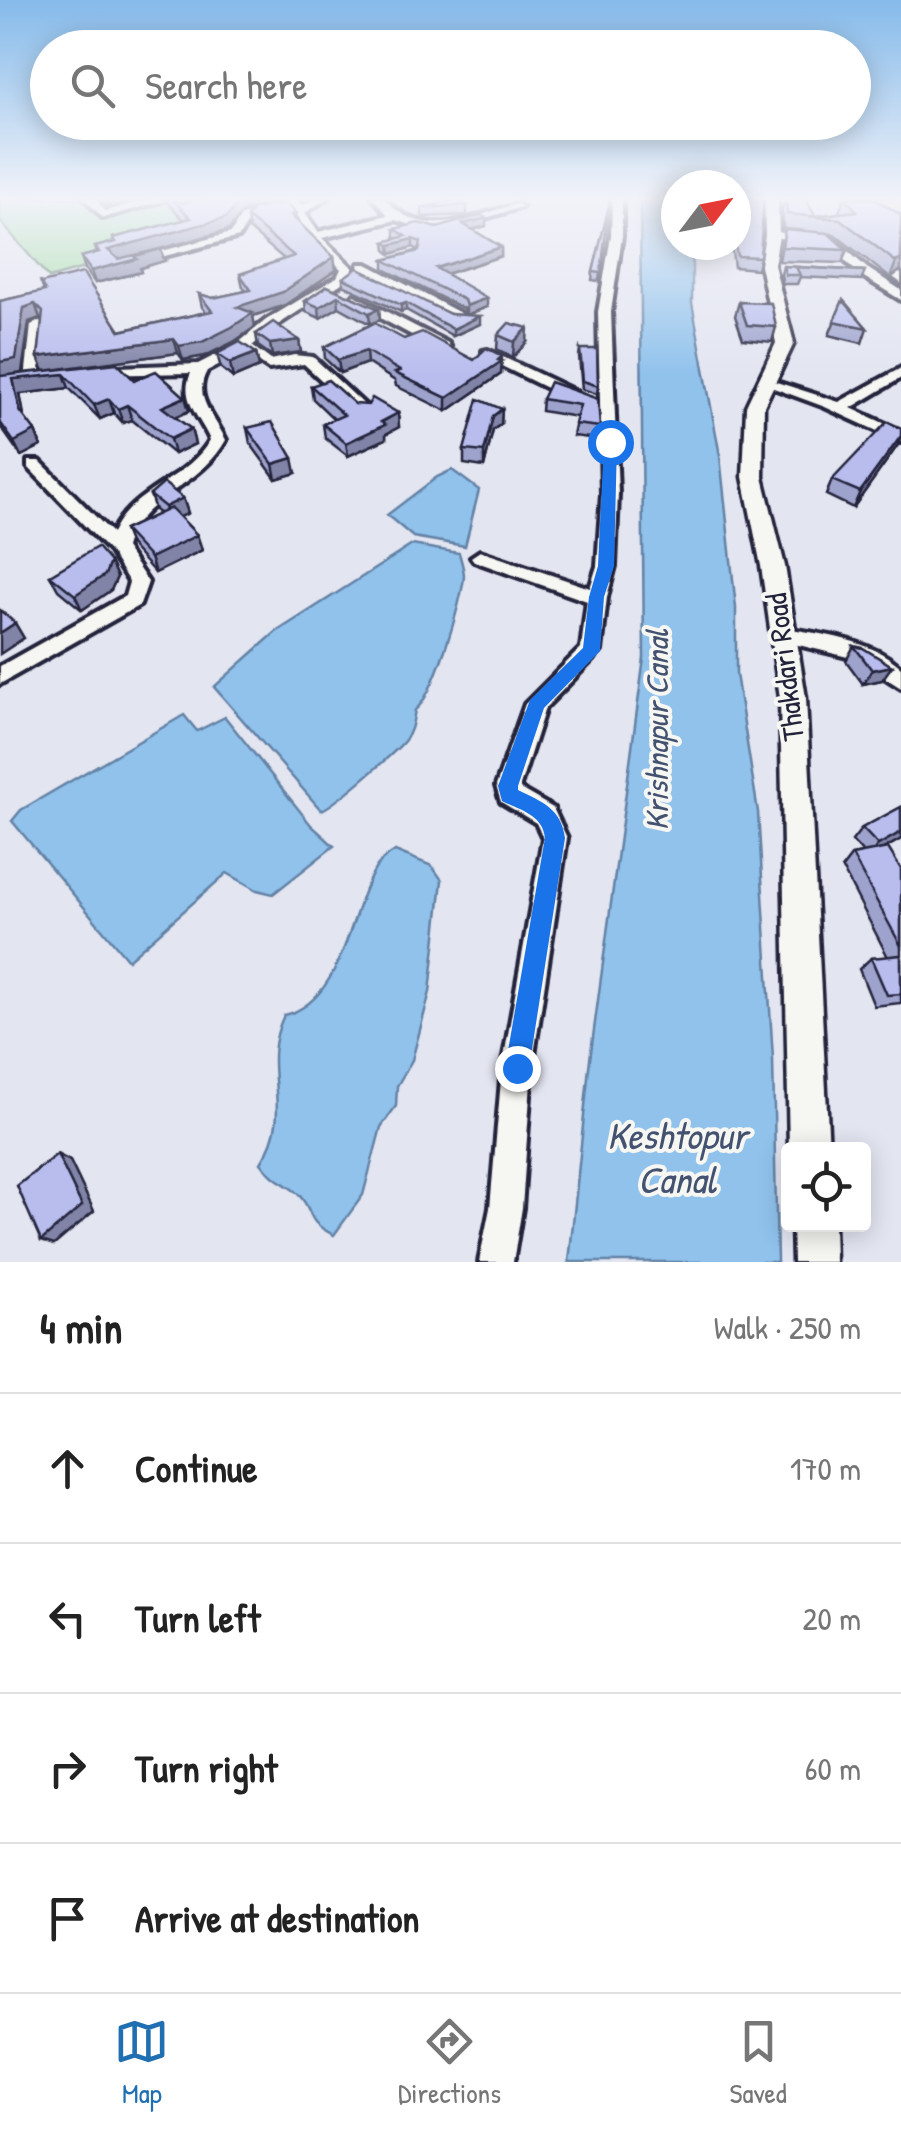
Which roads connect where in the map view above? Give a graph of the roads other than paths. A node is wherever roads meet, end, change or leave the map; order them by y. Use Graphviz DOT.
graph roads {
  1 [pos="149,257"];
  2 [pos="335,257"];
  3 [pos="613,257"];
  4 [pos="774,257"];
  5 [pos="849,257"];
  6 [pos="380,262"];
  7 [pos="121,264"];
  8 [pos="363,267"];
  9 [pos="348,271"];
  10 [pos="864,271"];
  11 [pos="844,272"];
  12 [pos="897,282"];
  13 [pos="329,288"];
  14 [pos="901,296"];
  15 [pos="456,315"];
  16 [pos="38,325"];
  17 [pos="244,346"];
  18 [pos="451,351"];
  19 [pos="488,354"];
  20 [pos="201,368"];
  21 [pos="901,372"];
  22 [pos="72,374"];
  23 [pos="53,376"];
  24 [pos="768,383"];
  25 [pos="596,403"];
  26 [pos="840,408"];
  27 [pos="364,412"];
  28 [pos="901,438"];
  29 [pos="34,464"];
  30 [pos="116,548"];
  31 [pos="480,557"];
  32 [pos="596,597"];
  33 [pos="785,635"];
  34 [pos="0,676"];
  35 [pos="901,680"];
  36 [pos="809,1142"];
  37 [pos="813,1232"];
  38 [pos="496,1262"];
  39 [pos="814,1262"];
  1 -- 7 [label="street"];
  2 -- 9 [label="street"];
  3 -- 25 [label="street"];
  4 -- 24 [label="street, Thakdari Road"];
  5 -- 10 [label="street"];
  6 -- 8 [label="street"];
  8 -- 9 [label="street"];
  8 -- 15 [label="street"];
  9 -- 13 [label="street"];
  10 -- 11 [label="street"];
  10 -- 12 [label="street"];
  12 -- 14 [label="street"];
  13 -- 17 [label="street"];
  13 -- 18 [label="street"];
  16 -- 23 [label="street"];
  17 -- 20 [label="street"];
  17 -- 27 [label="street"];
  19 -- 25 [label="street"];
  20 -- 22 [label="street"];
  20 -- 30 [label="street"];
  21 -- 26 [label="street"];
  24 -- 26 [label="street"];
  24 -- 33 [label="street, Thakdari Road"];
  25 -- 32 [label="street"];
  26 -- 28 [label="street"];
  29 -- 30 [label="street"];
  30 -- 34 [label="street"];
  31 -- 32 [label="street"];
  32 -- 38 [label="street"];
  33 -- 35 [label="street"];
  33 -- 36 [label="street, Thakdari Road"];
  37 -- 39 [label="street"];
}
